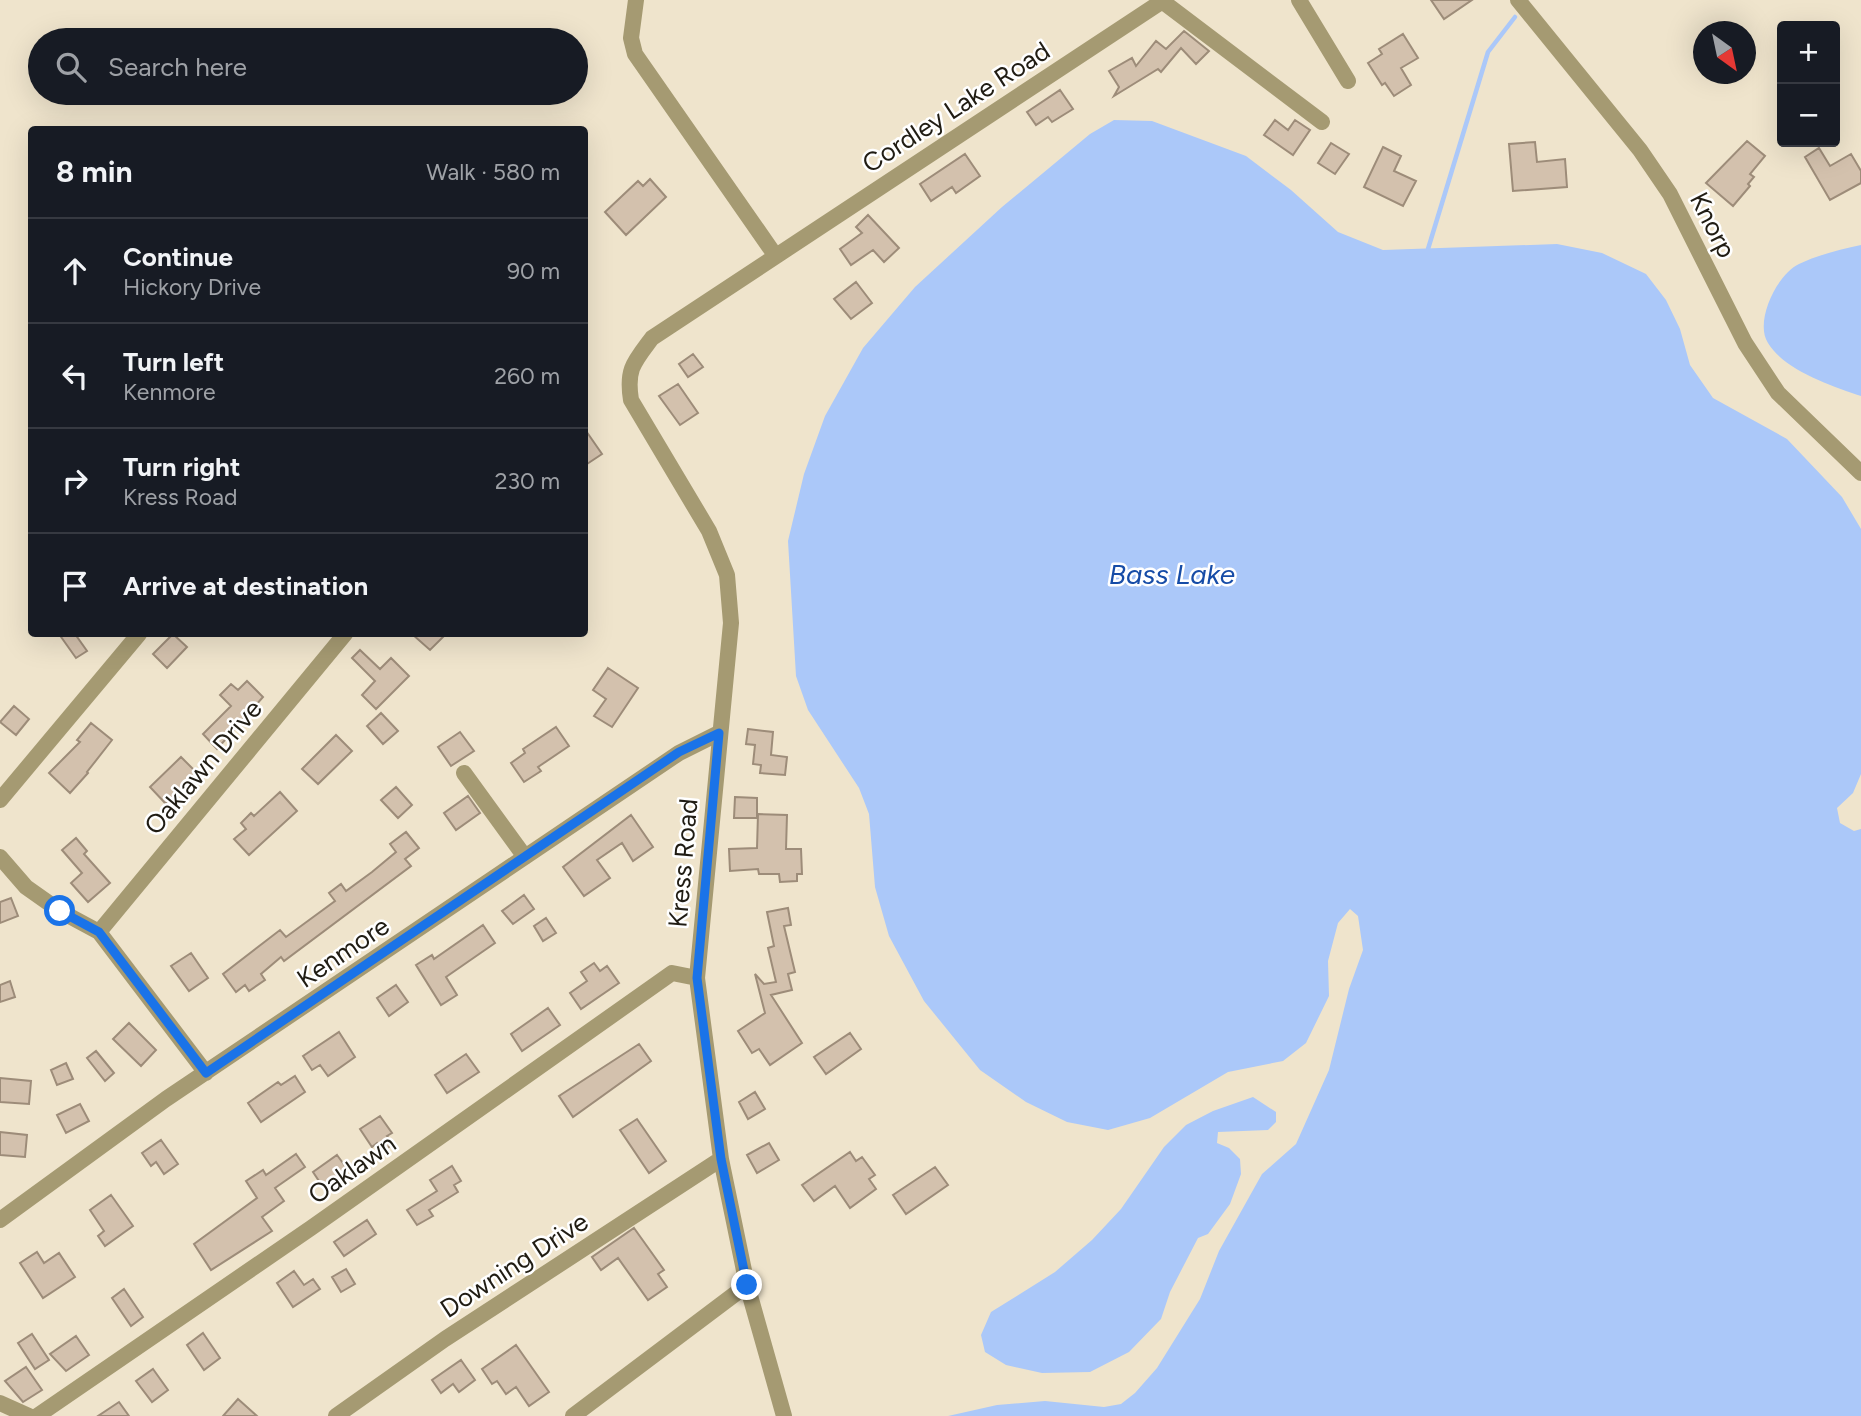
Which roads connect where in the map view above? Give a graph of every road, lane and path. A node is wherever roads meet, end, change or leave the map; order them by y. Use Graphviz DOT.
graph roads {
  1 [pos="636,0"];
  2 [pos="1299,0"];
  3 [pos="1518,0"];
  4 [pos="1163,1"];
  5 [pos="1348,81"];
  6 [pos="1322,122"];
  7 [pos="775,255"];
  8 [pos="652,338"];
  9 [pos="1861,473"];
  10 [pos="136,637"];
  11 [pos="343,637"];
  12 [pos="719,733"];
  13 [pos="464,773"];
  14 [pos="0,800"];
  15 [pos="0,857"];
  16 [pos="525,857"];
  17 [pos="99,932"];
  18 [pos="697,978"];
  19 [pos="206,1073"];
  20 [pos="721,1159"];
  21 [pos="0,1220"];
  22 [pos="747,1285"];
  23 [pos="0,1403"];
  24 [pos="29,1416"];
  25 [pos="37,1416"];
  26 [pos="337,1416"];
  27 [pos="573,1416"];
  28 [pos="784,1416"];
  1 -- 7 [label="street"];
  2 -- 5 [label="street"];
  3 -- 9 [label="street, Knorp"];
  4 -- 6 [label="street"];
  4 -- 7 [label="street, Cordley Lake Road"];
  7 -- 8 [label="street, Cordley Lake Road"];
  8 -- 12 [label="street, Kress Road"];
  10 -- 14 [label="street"];
  11 -- 17 [label="street, Oaklawn Drive"];
  12 -- 16 [label="street, Kenmore"];
  12 -- 18 [label="street, Kress Road"];
  13 -- 16 [label="street"];
  15 -- 17 [label="street"];
  16 -- 19 [label="street, Kenmore"];
  17 -- 19 [label="street"];
  18 -- 20 [label="street, Kress Road"];
  18 -- 25 [label="street, Oaklawn"];
  19 -- 21 [label="street, Kenmore"];
  20 -- 22 [label="street, Kress Road"];
  20 -- 26 [label="street, Downing Drive"];
  22 -- 27 [label="street"];
  22 -- 28 [label="street, Kress Road"];
  23 -- 24 [label="street"];
}
